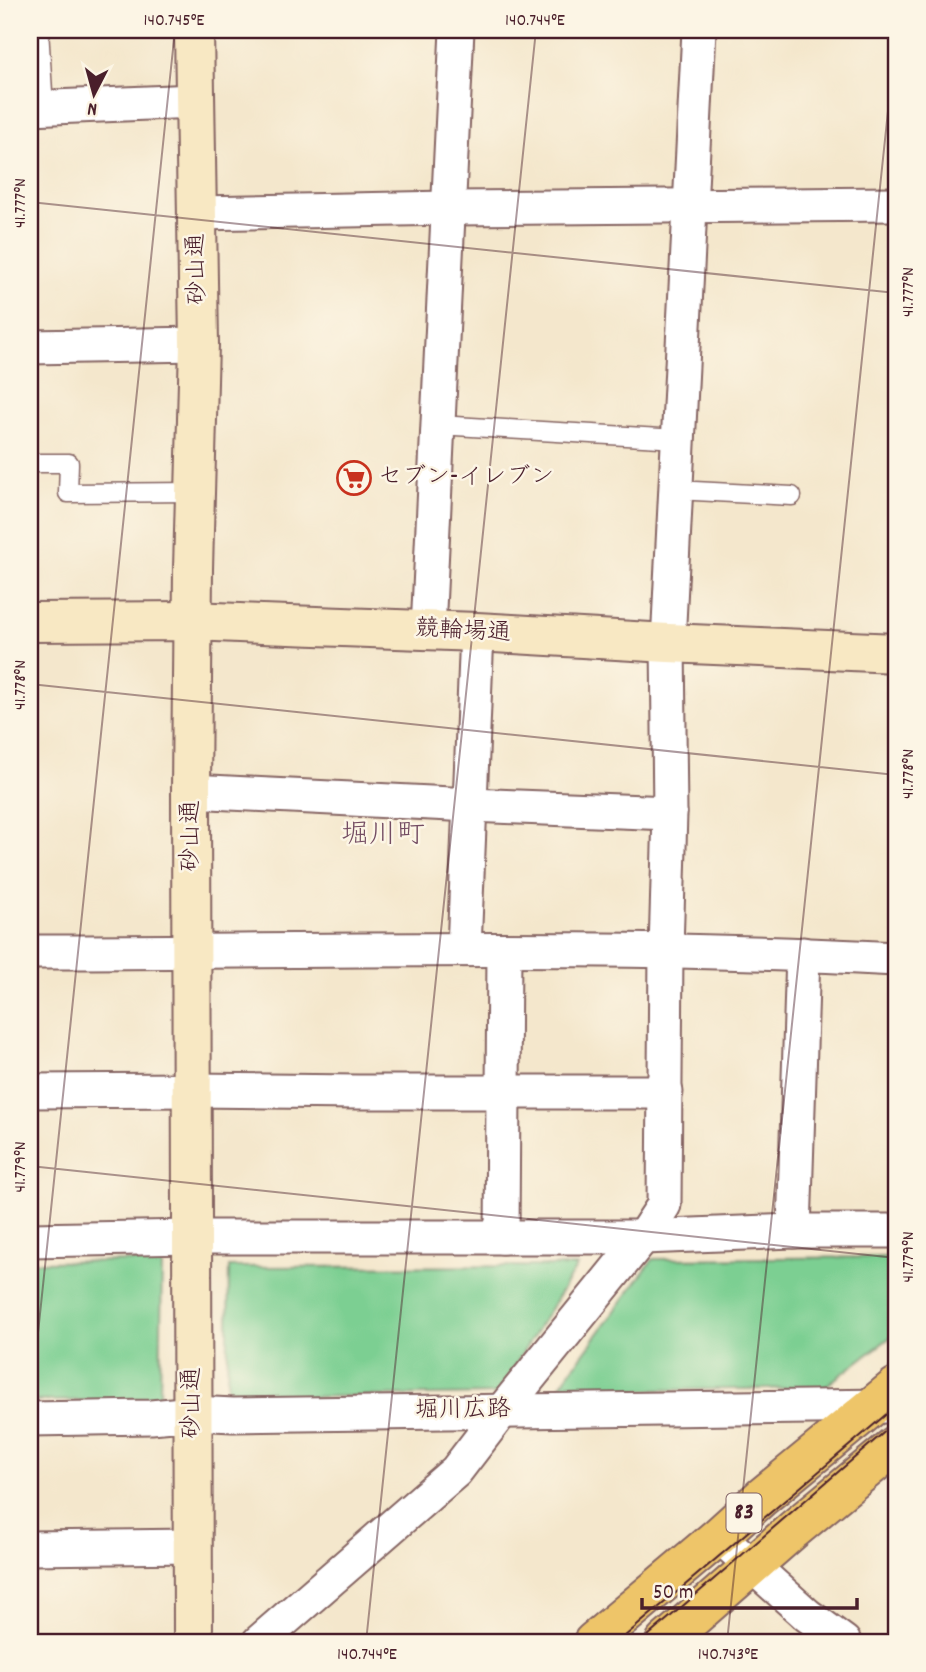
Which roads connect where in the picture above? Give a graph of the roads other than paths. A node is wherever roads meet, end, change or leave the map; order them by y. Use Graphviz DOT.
graph roads {
  1 [pos="39,30"];
  2 [pos="194,30"];
  3 [pos="457,30"];
  4 [pos="699,30"];
  5 [pos="195,101"];
  6 [pos="37,108"];
  7 [pos="896,204"];
  8 [pos="690,207"];
  9 [pos="449,208"];
  10 [pos="197,213"];
  11 [pos="199,344"];
  12 [pos="30,347"];
  13 [pos="438,425"];
  14 [pos="678,439"];
  15 [pos="30,463"];
  16 [pos="676,490"];
  17 [pos="195,492"];
  18 [pos="792,496"];
  19 [pos="193,621"];
  20 [pos="30,622"];
  21 [pos="428,630"];
  22 [pos="478,632"];
  23 [pos="668,643"];
  24 [pos="896,653"];
  25 [pos="191,791"];
  26 [pos="471,805"];
  27 [pos="670,813"];
  28 [pos="464,949"];
  29 [pos="504,950"];
  30 [pos="666,950"];
  31 [pos="30,952"];
  32 [pos="192,952"];
  33 [pos="803,954"];
  34 [pos="896,959"];
  35 [pos="192,1090"];
  36 [pos="30,1091"];
  37 [pos="503,1091"];
  38 [pos="666,1091"];
  39 [pos="794,1231"];
  40 [pos="896,1231"];
  41 [pos="192,1237"];
  42 [pos="502,1237"];
  43 [pos="643,1237"];
  44 [pos="30,1240"];
  45 [pos="888,1400"];
  46 [pos="502,1410"];
  47 [pos="194,1413"];
  48 [pos="30,1419"];
  49 [pos="896,1445"];
  50 [pos="719,1536"];
  51 [pos="193,1546"];
  52 [pos="30,1548"];
  53 [pos="754,1565"];
  54 [pos="801,1628"];
  55 [pos="193,1642"];
  56 [pos="259,1642"];
  57 [pos="593,1642"];
  58 [pos="666,1642"];
  59 [pos="844,1642"];
  1 -- 6 [label="lane"];
  2 -- 5 [label="street, 砂山通"];
  3 -- 9 [label="street"];
  4 -- 8 [label="street"];
  5 -- 6 [label="street"];
  5 -- 10 [label="street, 砂山通"];
  7 -- 8 [label="street"];
  8 -- 9 [label="street"];
  8 -- 14 [label="street"];
  9 -- 10 [label="street"];
  9 -- 13 [label="street"];
  10 -- 11 [label="street, 砂山通"];
  11 -- 12 [label="street"];
  11 -- 17 [label="street, 砂山通"];
  13 -- 14 [label="lane"];
  13 -- 21 [label="street"];
  14 -- 16 [label="street"];
  15 -- 17 [label="lane"];
  16 -- 18 [label="lane"];
  16 -- 23 [label="street"];
  17 -- 19 [label="street, 砂山通"];
  19 -- 20 [label="street, 競輪場通"];
  19 -- 21 [label="street, 競輪場通"];
  19 -- 25 [label="street, 砂山通"];
  21 -- 22 [label="street, 競輪場通"];
  22 -- 23 [label="street, 競輪場通"];
  22 -- 26 [label="street"];
  23 -- 24 [label="street, 競輪場通"];
  23 -- 27 [label="street"];
  25 -- 26 [label="street"];
  25 -- 32 [label="street, 砂山通"];
  26 -- 27 [label="street"];
  26 -- 28 [label="street"];
  27 -- 30 [label="street"];
  28 -- 29 [label="street"];
  28 -- 32 [label="street"];
  29 -- 30 [label="street"];
  29 -- 37 [label="street"];
  30 -- 33 [label="street"];
  30 -- 38 [label="street"];
  31 -- 32 [label="street"];
  32 -- 35 [label="street, 砂山通"];
  33 -- 34 [label="street"];
  33 -- 39 [label="street"];
  35 -- 36 [label="street"];
  35 -- 37 [label="street"];
  35 -- 41 [label="street, 砂山通"];
  37 -- 38 [label="street"];
  37 -- 42 [label="street"];
  38 -- 43 [label="street"];
  39 -- 40 [label="street"];
  39 -- 43 [label="street"];
  41 -- 42 [label="street"];
  41 -- 44 [label="street"];
  41 -- 47 [label="street, 砂山通"];
  42 -- 43 [label="street"];
  43 -- 46 [label="street"];
  45 -- 46 [label="street, 堀川広路"];
  45 -- 50 [label="main road, 83"];
  46 -- 47 [label="street, 堀川広路"];
  46 -- 56 [label="street"];
  47 -- 48 [label="street, 堀川広路"];
  47 -- 51 [label="street, 砂山通"];
  49 -- 53 [label="main road, 83"];
  50 -- 53 [label="street"];
  50 -- 57 [label="main road, 83"];
  51 -- 52 [label="street"];
  51 -- 55 [label="street, 砂山通"];
  53 -- 54 [label="street"];
  53 -- 58 [label="main road, 83"];
  54 -- 59 [label="street"];
}
